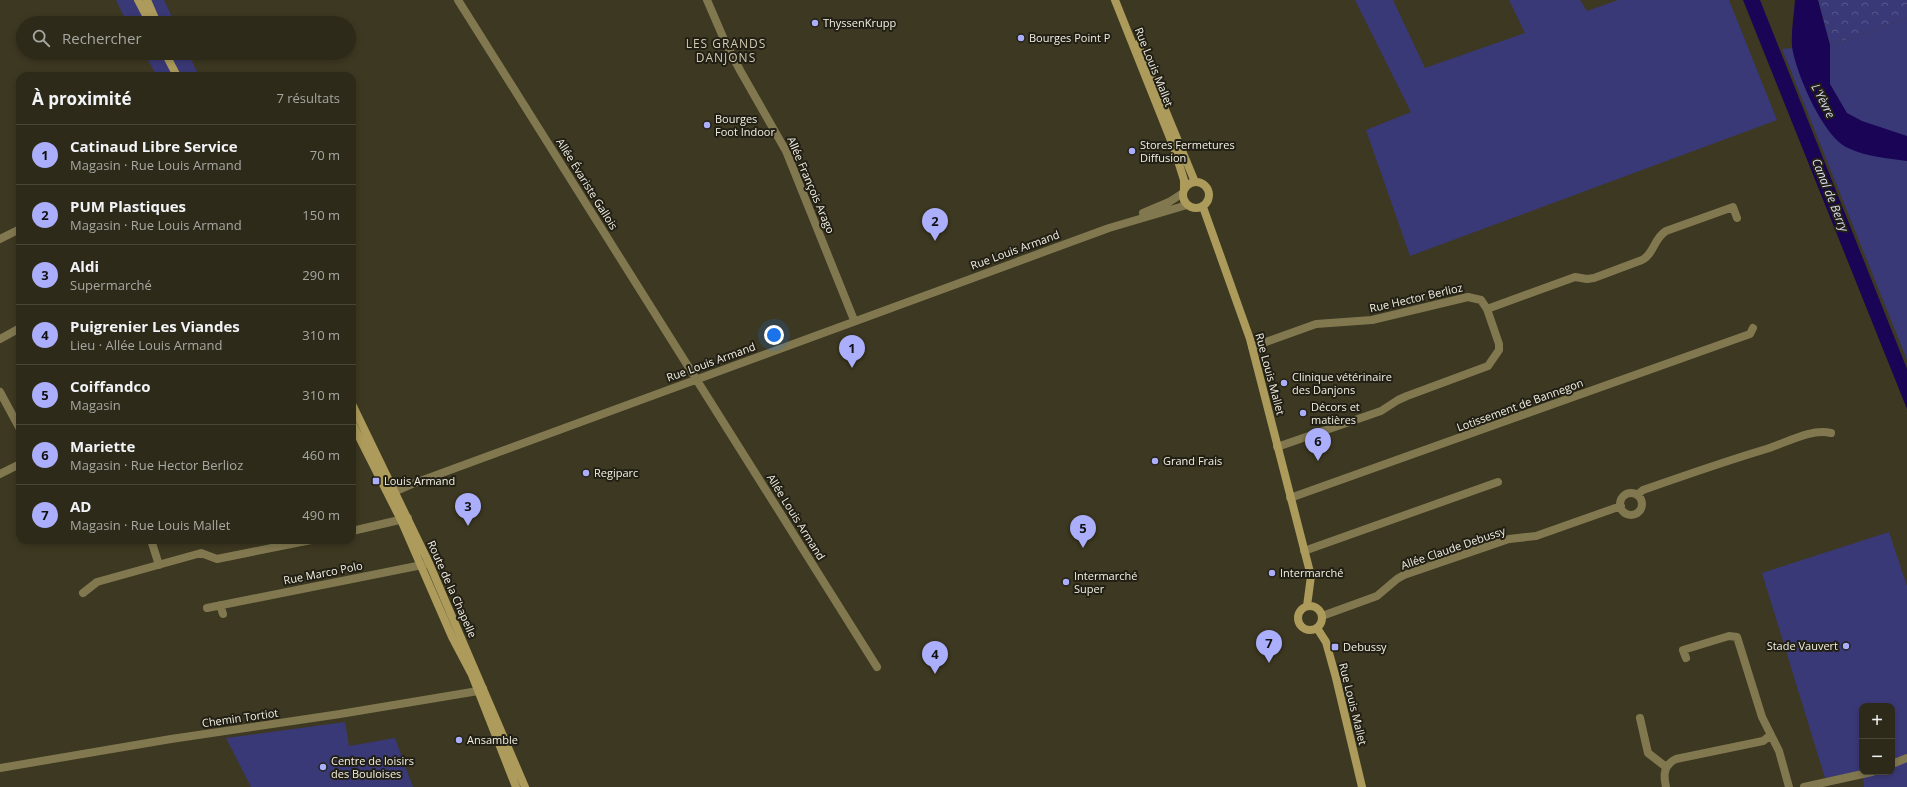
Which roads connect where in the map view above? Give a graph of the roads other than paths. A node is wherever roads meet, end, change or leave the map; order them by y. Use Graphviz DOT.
graph roads {
  1 [pos="138,0"];
  2 [pos="147,0"];
  3 [pos="458,0"];
  4 [pos="707,0"];
  5 [pos="1115,0"];
  6 [pos="1121,0"];
  7 [pos="146,16"];
  8 [pos="154,16"];
  9 [pos="169,60"];
  10 [pos="174,60"];
  11 [pos="175,72"];
  12 [pos="180,72"];
  13 [pos="1195,182"];
  14 [pos="1184,191"];
  15 [pos="1187,205"];
  16 [pos="1203,207"];
  17 [pos="1737,218"];
  18 [pos="1109,228"];
  19 [pos="16,231"];
  20 [pos="0,239"];
  21 [pos="1487,309"];
  22 [pos="854,320"];
  23 [pos="1753,328"];
  24 [pos="16,330"];
  25 [pos="0,339"];
  26 [pos="1252,347"];
  27 [pos="696,379"];
  28 [pos="0,392"];
  29 [pos="356,413"];
  30 [pos="16,422"];
  31 [pos="356,429"];
  32 [pos="1831,434"];
  33 [pos="1277,447"];
  34 [pos="16,466"];
  35 [pos="0,474"];
  36 [pos="1498,482"];
  37 [pos="392,493"];
  38 [pos="1637,496"];
  39 [pos="1290,498"];
  40 [pos="1621,506"];
  41 [pos="405,519"];
  42 [pos="356,530"];
  43 [pos="152,544"];
  44 [pos="291,544"];
  45 [pos="1304,551"];
  46 [pos="426,564"];
  47 [pos="159,565"];
  48 [pos="83,593"];
  49 [pos="220,605"];
  50 [pos="1307,606"];
  51 [pos="207,608"];
  52 [pos="223,614"];
  53 [pos="1322,616"];
  54 [pos="1317,628"];
  55 [pos="1686,658"];
  56 [pos="877,667"];
  57 [pos="480,690"];
  58 [pos="1640,718"];
  59 [pos="1771,735"];
  60 [pos="1907,758"];
  61 [pos="1895,763"];
  62 [pos="1666,767"];
  63 [pos="0,768"];
  64 [pos="1859,775"];
  65 [pos="516,787"];
  66 [pos="524,787"];
  67 [pos="1362,787"];
  68 [pos="1666,787"];
  69 [pos="1789,787"];
  70 [pos="1804,787"];
  1 -- 7 [label="main road"];
  2 -- 8 [label="main road"];
  3 -- 27 [label="street, Allée Évariste Gallois"];
  4 -- 22 [label="street, Allée François Arago"];
  5 -- 14 [label="main road, Rue Louis Mallet"];
  6 -- 13 [label="main road, Rue Louis Mallet"];
  9 -- 11 [label="main road"];
  10 -- 12 [label="main road"];
  13 -- 14 [label="main road"];
  13 -- 16 [label="main road, Rue Louis Mallet"];
  14 -- 15 [label="main road, Rue Louis Mallet"];
  14 -- 18 [label="street, Rue Louis Armand"];
  15 -- 16 [label="main road"];
  15 -- 18 [label="street, Rue Louis Armand"];
  16 -- 26 [label="main road, Rue Louis Mallet"];
  17 -- 21 [label="street"];
  18 -- 22 [label="street, Rue Louis Armand"];
  19 -- 20 [label="street"];
  21 -- 26 [label="street, Rue Hector Berlioz"];
  21 -- 33 [label="street"];
  22 -- 27 [label="street, Rue Louis Armand"];
  23 -- 39 [label="street, Lotissement de Bannegon"];
  24 -- 25 [label="street"];
  26 -- 33 [label="main road, Rue Louis Mallet"];
  27 -- 37 [label="street, Rue Louis Armand"];
  27 -- 56 [label="street, Allée Louis Armand"];
  28 -- 30 [label="street"];
  29 -- 37 [label="main road, Route de la Chapelle"];
  31 -- 37 [label="main road, Route de la Chapelle"];
  32 -- 38 [label="street, Allée Claude Debussy"];
  33 -- 39 [label="main road, Rue Louis Mallet"];
  34 -- 35 [label="street"];
  36 -- 45 [label="street"];
  37 -- 41 [label="main road, Route de la Chapelle"];
  38 -- 40 [label="street, Allée Claude Debussy"];
  38 -- 40 [label="street"];
  39 -- 45 [label="main road, Rue Louis Mallet"];
  40 -- 53 [label="street, Allée Claude Debussy"];
  41 -- 42 [label="street"];
  41 -- 46 [label="main road, Route de la Chapelle"];
  43 -- 47 [label="street"];
  44 -- 47 [label="street"];
  45 -- 50 [label="main road, Rue Louis Mallet"];
  46 -- 49 [label="street, Rue Marco Polo"];
  46 -- 57 [label="main road, Route de la Chapelle"];
  47 -- 48 [label="street"];
  49 -- 51 [label="street, Rue Marco Polo"];
  49 -- 52 [label="street"];
  50 -- 53 [label="main road"];
  50 -- 54 [label="main road, Rue Louis Mallet"];
  53 -- 54 [label="main road"];
  54 -- 67 [label="main road, Rue Louis Mallet"];
  55 -- 59 [label="street"];
  57 -- 63 [label="street, Chemin Tortiot"];
  57 -- 65 [label="main road, Route de la Chapelle"];
  57 -- 66 [label="main road, Route de la Chapelle"];
  58 -- 62 [label="street"];
  59 -- 62 [label="street"];
  59 -- 69 [label="street"];
  60 -- 61 [label="street"];
  62 -- 68 [label="street"];
  64 -- 70 [label="street"];
}
